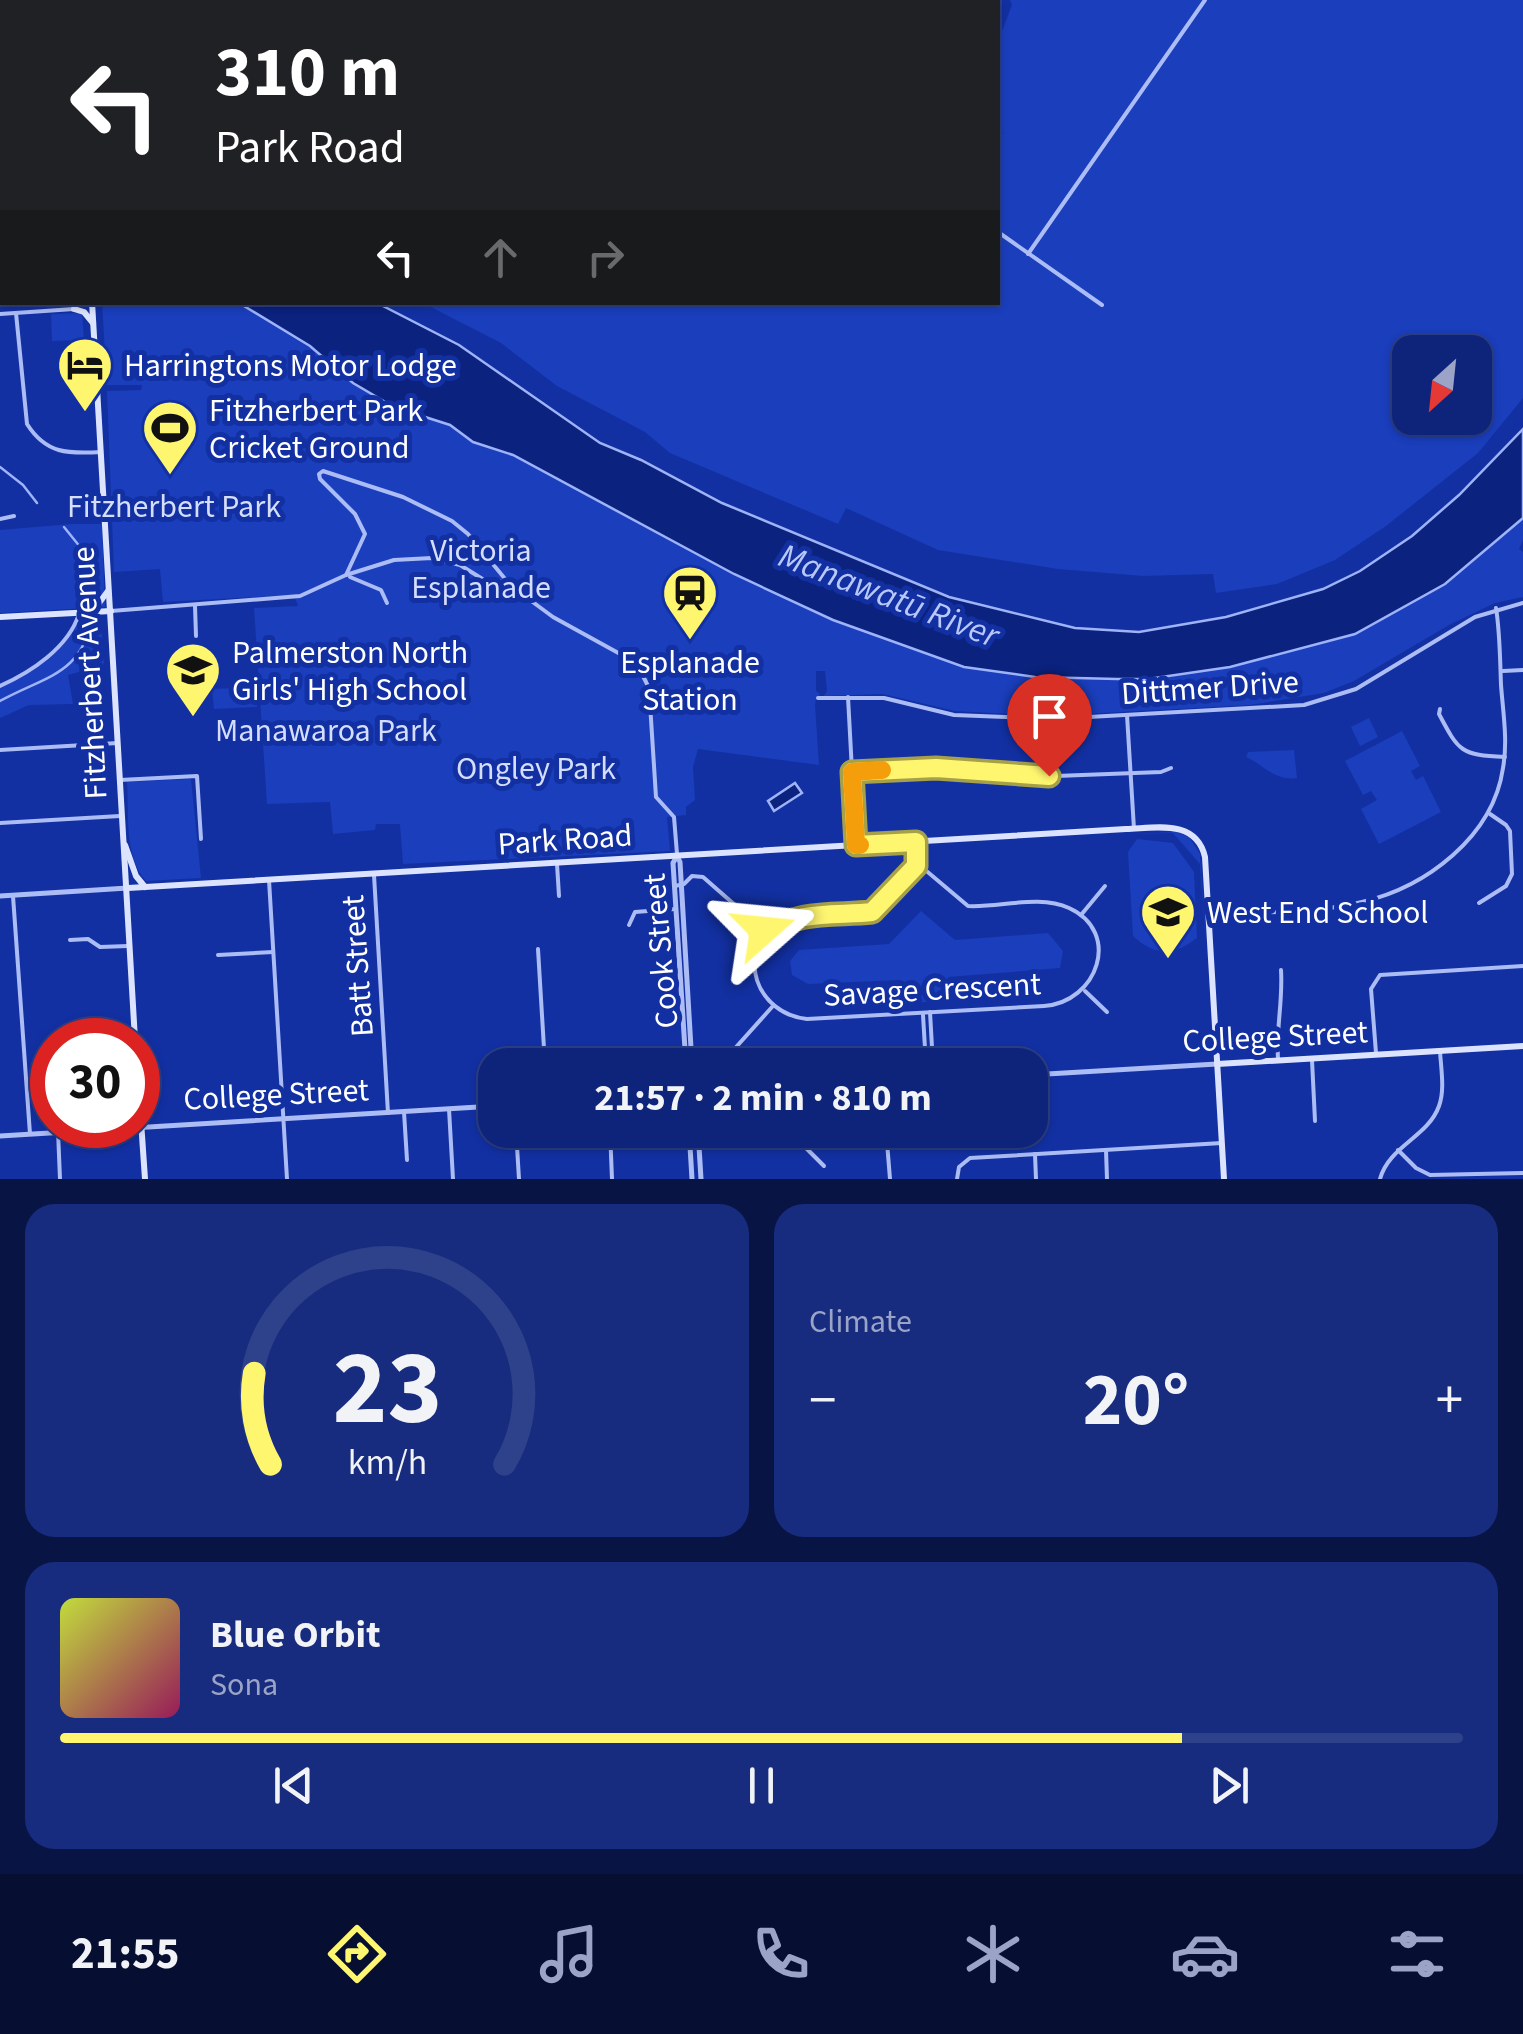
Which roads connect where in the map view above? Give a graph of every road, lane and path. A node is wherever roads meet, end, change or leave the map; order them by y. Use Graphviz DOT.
graph roads {
  1 [pos="1205,0"];
  2 [pos="1000,233"];
  3 [pos="1028,254"];
  4 [pos="36,305"];
  5 [pos="83,305"];
  6 [pos="90,305"];
  7 [pos="1102,306"];
  8 [pos="74,310"];
  9 [pos="36,312"];
  10 [pos="16,313"];
  11 [pos="0,314"];
  12 [pos="93,324"];
  13 [pos="101,452"];
  14 [pos="14,516"];
  15 [pos="0,519"];
  16 [pos="346,575"];
  17 [pos="505,581"];
  18 [pos="110,588"];
  19 [pos="387,603"];
  20 [pos="1523,603"];
  21 [pos="194,606"];
  22 [pos="1496,608"];
  23 [pos="111,611"];
  24 [pos="79,613"];
  25 [pos="58,614"];
  26 [pos="0,617"];
  27 [pos="196,636"];
  28 [pos="1500,670"];
  29 [pos="1523,670"];
  30 [pos="0,686"];
  31 [pos="848,697"];
  32 [pos="818,698"];
  33 [pos="1440,709"];
  34 [pos="1127,715"];
  35 [pos="118,743"];
  36 [pos="0,750"];
  37 [pos="1505,757"];
  38 [pos="1171,768"];
  39 [pos="852,772"];
  40 [pos="1131,772"];
  41 [pos="120,780"];
  42 [pos="1488,813"];
  43 [pos="122,816"];
  44 [pos="0,823"];
  45 [pos="1134,829"];
  46 [pos="201,838"];
  47 [pos="124,842"];
  48 [pos="916,842"];
  49 [pos="856,845"];
  50 [pos="677,856"];
  51 [pos="917,863"];
  52 [pos="557,864"];
  53 [pos="374,875"];
  54 [pos="269,880"];
  55 [pos="678,886"];
  56 [pos="1105,886"];
  57 [pos="128,888"];
  58 [pos="146,888"];
  59 [pos="0,896"];
  60 [pos="13,896"];
  61 [pos="559,896"];
  62 [pos="1479,903"];
  63 [pos="677,909"];
  64 [pos="1210,914"];
  65 [pos="1081,915"];
  66 [pos="628,925"];
  67 [pos="768,934"];
  68 [pos="70,940"];
  69 [pos="130,946"];
  70 [pos="538,950"];
  71 [pos="273,952"];
  72 [pos="218,956"];
  73 [pos="1523,966"];
  74 [pos="1281,970"];
  75 [pos="684,975"];
  76 [pos="1084,990"];
  77 [pos="772,1007"];
  78 [pos="930,1012"];
  79 [pos="1108,1012"];
  80 [pos="922,1013"];
  81 [pos="135,1018"];
  82 [pos="1523,1046"];
  83 [pos="544,1048"];
  84 [pos="688,1048"];
  85 [pos="735,1048"];
  86 [pos="927,1048"];
  87 [pos="929,1048"];
  88 [pos="1440,1051"];
  89 [pos="1376,1055"];
  90 [pos="1312,1059"];
  91 [pos="1278,1060"];
  92 [pos="1217,1064"];
  93 [pos="1048,1074"];
  94 [pos="478,1107"];
  95 [pos="449,1109"];
  96 [pos="404,1112"];
  97 [pos="388,1113"];
  98 [pos="283,1118"];
  99 [pos="1315,1120"];
  100 [pos="160,1126"];
  101 [pos="30,1134"];
  102 [pos="0,1136"];
  103 [pos="1222,1143"];
  104 [pos="59,1148"];
  105 [pos="143,1148"];
  106 [pos="517,1148"];
  107 [pos="611,1148"];
  108 [pos="690,1148"];
  109 [pos="699,1148"];
  110 [pos="806,1148"];
  111 [pos="887,1148"];
  112 [pos="1106,1150"];
  113 [pos="1398,1150"];
  114 [pos="1035,1154"];
  115 [pos="407,1160"];
  116 [pos="824,1166"];
  117 [pos="1523,1173"];
  118 [pos="1451,1178"];
  119 [pos="60,1179"];
  120 [pos="145,1179"];
  121 [pos="287,1179"];
  122 [pos="453,1179"];
  123 [pos="519,1179"];
  124 [pos="612,1179"];
  125 [pos="692,1179"];
  126 [pos="700,1179"];
  127 [pos="890,1179"];
  128 [pos="957,1179"];
  129 [pos="1036,1179"];
  130 [pos="1108,1179"];
  131 [pos="1224,1179"];
  132 [pos="1380,1179"];
  1 -- 3 [label="street"];
  2 -- 3 [label="street"];
  3 -- 7 [label="street"];
  4 -- 9 [label="street"];
  5 -- 8 [label="main road"];
  6 -- 12 [label="main road, Fitzherbert Avenue"];
  8 -- 9 [label="street"];
  8 -- 12 [label="main road"];
  9 -- 10 [label="street"];
  10 -- 11 [label="street"];
  10 -- 13 [label="street"];
  12 -- 13 [label="main road, Fitzherbert Avenue"];
  13 -- 18 [label="main road, Fitzherbert Avenue"];
  14 -- 15 [label="street"];
  16 -- 17 [label="street"];
  16 -- 17 [label="street"];
  16 -- 19 [label="street"];
  16 -- 21 [label="street"];
  17 -- 50 [label="street"];
  18 -- 23 [label="main road, Fitzherbert Avenue"];
  18 -- 25 [label="main road"];
  20 -- 22 [label="street, Dittmer Drive"];
  21 -- 23 [label="street"];
  21 -- 27 [label="street"];
  22 -- 28 [label="street"];
  22 -- 34 [label="street, Dittmer Drive"];
  23 -- 24 [label="main road"];
  23 -- 35 [label="main road, Fitzherbert Avenue"];
  24 -- 25 [label="main road"];
  24 -- 30 [label="street"];
  25 -- 26 [label="main road"];
  28 -- 29 [label="street"];
  28 -- 37 [label="street"];
  31 -- 32 [label="street, Dittmer Drive"];
  31 -- 34 [label="street, Dittmer Drive"];
  31 -- 39 [label="street"];
  33 -- 37 [label="street"];
  34 -- 40 [label="street"];
  35 -- 36 [label="street"];
  35 -- 41 [label="main road, Fitzherbert Avenue"];
  37 -- 42 [label="street"];
  38 -- 40 [label="street"];
  39 -- 40 [label="street"];
  39 -- 49 [label="street"];
  40 -- 45 [label="street"];
  41 -- 43 [label="main road, Fitzherbert Avenue"];
  41 -- 46 [label="street"];
  42 -- 62 [label="street"];
  42 -- 64 [label="street"];
  43 -- 44 [label="street"];
  43 -- 47 [label="main road, Fitzherbert Avenue"];
  45 -- 48 [label="main road, Park Road"];
  45 -- 64 [label="main road, Park Road"];
  47 -- 57 [label="main road, Fitzherbert Avenue"];
  47 -- 58 [label="main road"];
  48 -- 49 [label="main road, Park Road"];
  48 -- 51 [label="street"];
  49 -- 50 [label="main road, Park Road"];
  50 -- 52 [label="main road, Park Road"];
  50 -- 55 [label="street, Cook Street"];
  51 -- 65 [label="street"];
  51 -- 67 [label="street"];
  52 -- 53 [label="main road, Park Road"];
  52 -- 61 [label="street"];
  53 -- 54 [label="main road, Park Road"];
  53 -- 97 [label="street, Batt Street"];
  54 -- 58 [label="main road, Park Road"];
  54 -- 71 [label="street"];
  55 -- 63 [label="street, Cook Street"];
  55 -- 67 [label="street"];
  55 -- 75 [label="street, Cook Street"];
  56 -- 65 [label="street"];
  57 -- 58 [label="main road, Park Road"];
  57 -- 60 [label="street, Park Road"];
  57 -- 69 [label="main road, Fitzherbert Avenue"];
  59 -- 60 [label="street, Park Road"];
  60 -- 101 [label="street"];
  63 -- 66 [label="street"];
  63 -- 75 [label="street, Cook Street"];
  64 -- 92 [label="main road"];
  65 -- 76 [label="street, Savage Crescent"];
  67 -- 77 [label="street"];
  68 -- 69 [label="street"];
  69 -- 81 [label="main road, Fitzherbert Avenue"];
  70 -- 83 [label="street"];
  71 -- 72 [label="street"];
  71 -- 98 [label="street"];
  73 -- 89 [label="street"];
  74 -- 91 [label="street"];
  75 -- 84 [label="street, Cook Street"];
  76 -- 78 [label="street, Savage Crescent"];
  76 -- 79 [label="street"];
  77 -- 80 [label="street, Savage Crescent"];
  77 -- 85 [label="street"];
  78 -- 80 [label="street, Savage Crescent"];
  78 -- 87 [label="street"];
  80 -- 86 [label="street"];
  82 -- 88 [label="main road, College Street"];
  88 -- 89 [label="main road, College Street"];
  88 -- 113 [label="street"];
  89 -- 90 [label="main road, College Street"];
  90 -- 91 [label="main road, College Street"];
  90 -- 99 [label="street"];
  91 -- 92 [label="main road, College Street"];
  92 -- 93 [label="street, College Street"];
  92 -- 103 [label="main road"];
  94 -- 95 [label="street, College Street"];
  95 -- 96 [label="street, College Street"];
  95 -- 122 [label="street"];
  96 -- 97 [label="street, College Street"];
  96 -- 115 [label="street"];
  97 -- 98 [label="street, College Street"];
  98 -- 100 [label="street, College Street"];
  98 -- 121 [label="street"];
  101 -- 102 [label="street, College Street"];
  103 -- 112 [label="street"];
  103 -- 131 [label="main road"];
  104 -- 119 [label="street"];
  105 -- 120 [label="main road"];
  106 -- 123 [label="street"];
  107 -- 124 [label="street"];
  108 -- 125 [label="street"];
  109 -- 126 [label="street"];
  110 -- 116 [label="street"];
  111 -- 127 [label="street"];
  112 -- 114 [label="street"];
  112 -- 130 [label="street"];
  113 -- 118 [label="street"];
  113 -- 132 [label="street"];
  114 -- 128 [label="street"];
  114 -- 129 [label="street"];
  117 -- 118 [label="street"];
}
